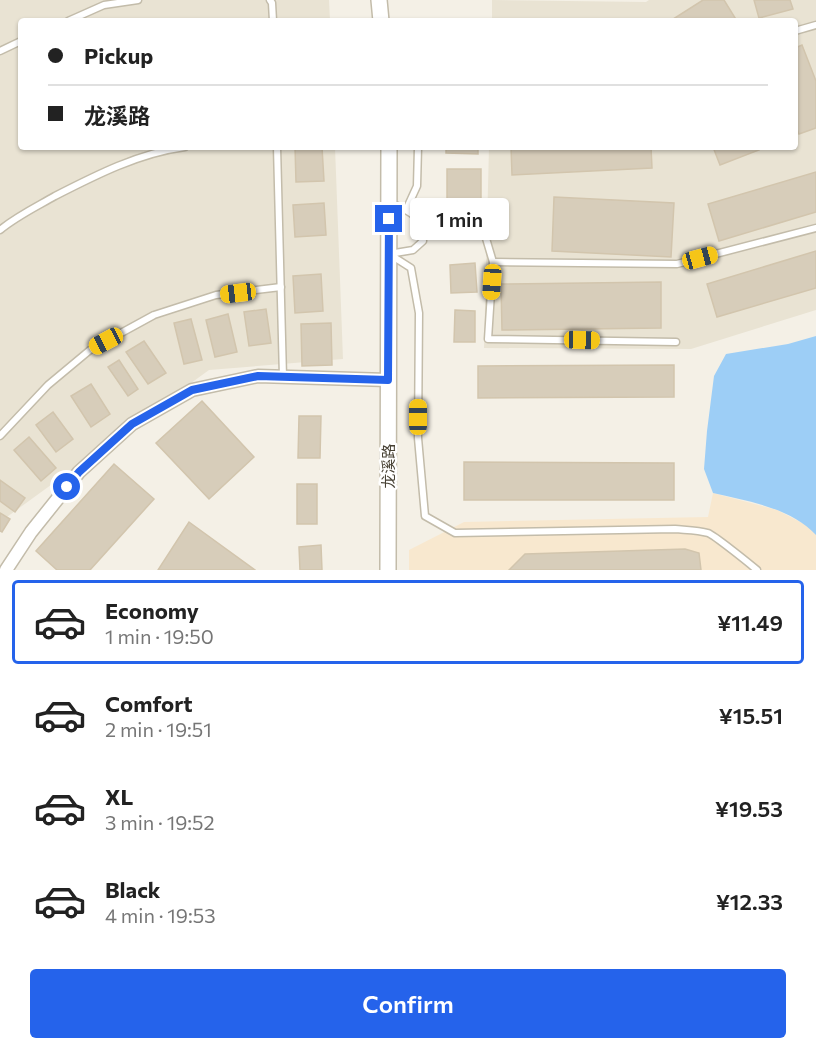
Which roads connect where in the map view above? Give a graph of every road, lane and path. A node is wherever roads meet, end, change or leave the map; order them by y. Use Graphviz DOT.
graph roads {
  1 [pos="138,0"];
  2 [pos="270,0"];
  3 [pos="379,0"];
  4 [pos="75,18"];
  5 [pos="273,18"];
  6 [pos="381,18"];
  7 [pos="816,25"];
  8 [pos="798,30"];
  9 [pos="18,42"];
  10 [pos="0,51"];
  11 [pos="165,150"];
  12 [pos="277,150"];
  13 [pos="389,150"];
  14 [pos="418,150"];
  15 [pos="389,202"];
  16 [pos="406,210"];
  17 [pos="816,228"];
  18 [pos="0,230"];
  19 [pos="423,232"];
  20 [pos="389,254"];
  21 [pos="493,262"];
  22 [pos="281,287"];
  23 [pos="676,342"];
  24 [pos="283,377"];
  25 [pos="388,380"];
  26 [pos="0,436"];
  27 [pos="6,570"];
  28 [pos="388,570"];
  29 [pos="756,570"];
  1 -- 4 [label="lane"];
  2 -- 5 [label="lane"];
  3 -- 6 [label="street"];
  7 -- 8 [label="lane"];
  9 -- 10 [label="lane"];
  11 -- 18 [label="lane"];
  12 -- 22 [label="lane"];
  13 -- 15 [label="street, 龙溪路"];
  14 -- 16 [label="lane"];
  15 -- 16 [label="lane"];
  15 -- 20 [label="street, 龙溪路"];
  16 -- 19 [label="lane"];
  17 -- 21 [label="lane"];
  19 -- 20 [label="lane"];
  19 -- 21 [label="lane"];
  20 -- 25 [label="street, 龙溪路"];
  20 -- 29 [label="lane"];
  21 -- 23 [label="lane"];
  22 -- 24 [label="lane"];
  22 -- 26 [label="lane"];
  24 -- 25 [label="street"];
  24 -- 27 [label="street"];
  25 -- 28 [label="street, 龙溪路"];
}
